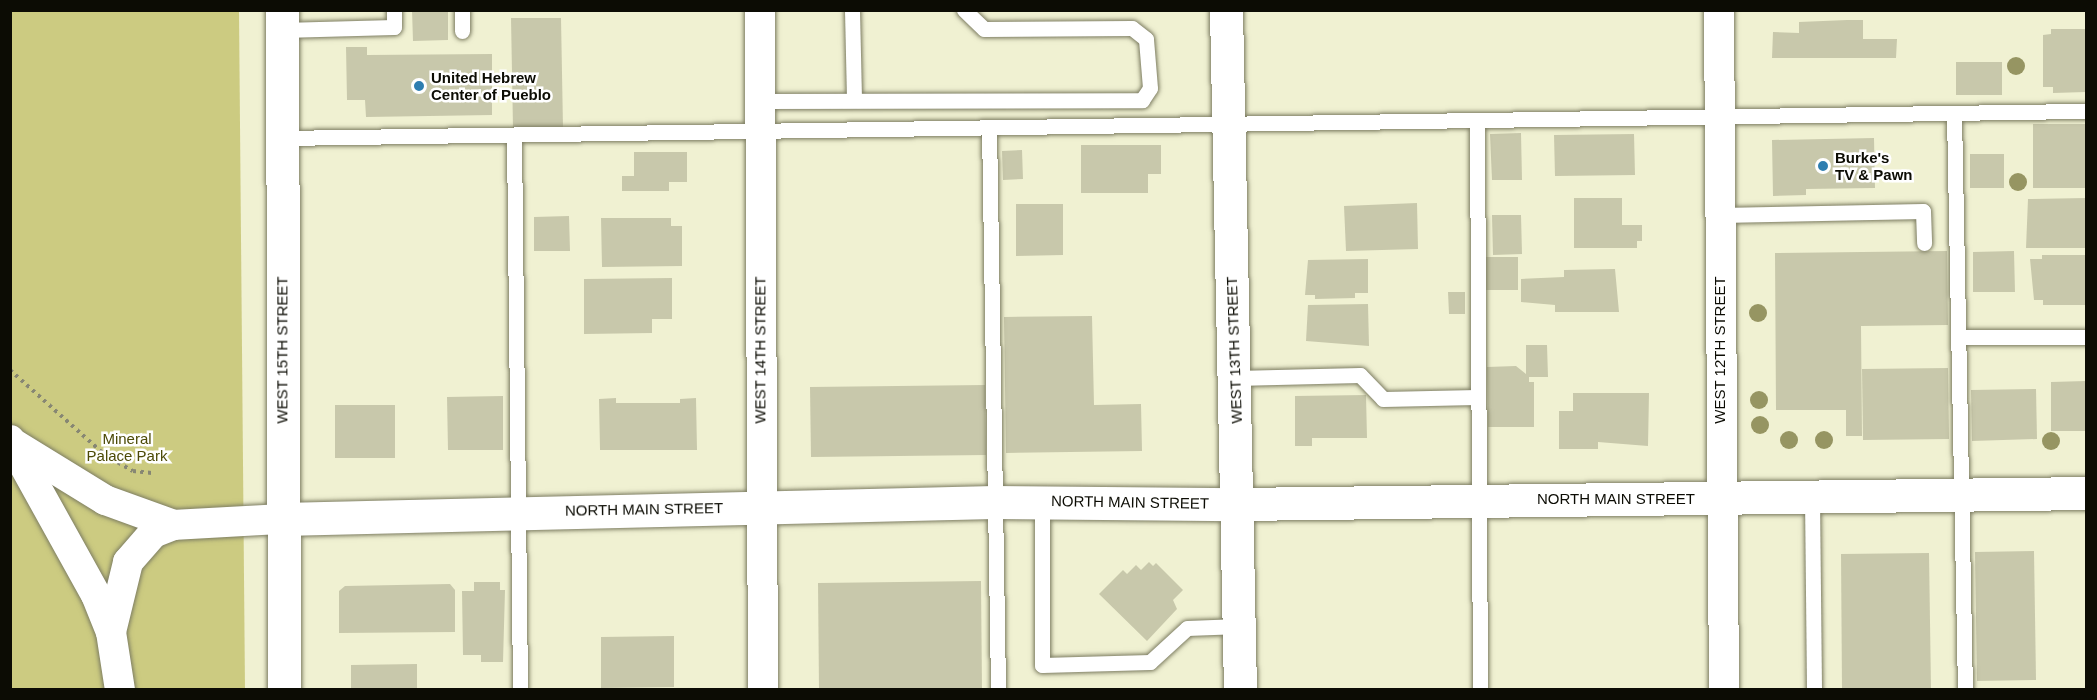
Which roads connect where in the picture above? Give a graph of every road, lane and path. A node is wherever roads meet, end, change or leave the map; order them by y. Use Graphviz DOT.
graph roads {
  1 [pos="394,10"];
  2 [pos="462,10"];
  3 [pos="760,10"];
  4 [pos="852,10"];
  5 [pos="964,10"];
  6 [pos="1226,10"];
  7 [pos="1719,10"];
  8 [pos="282,20"];
  9 [pos="462,31"];
  10 [pos="854,98"];
  11 [pos="760,101"];
  12 [pos="2086,111"];
  13 [pos="1954,113"];
  14 [pos="1719,117"];
  15 [pos="1477,120"];
  16 [pos="1227,124"];
  17 [pos="990,127"];
  18 [pos="760,131"];
  19 [pos="514,135"];
  20 [pos="281,138"];
  21 [pos="1720,215"];
  22 [pos="1924,243"];
  23 [pos="1959,337"];
  24 [pos="2086,337"];
  25 [pos="10,370"];
  26 [pos="1235,378"];
  27 [pos="1477,397"];
  28 [pos="12,442"];
  29 [pos="152,473"];
  30 [pos="2086,493"];
  31 [pos="1962,495"];
  32 [pos="1812,497"];
  33 [pos="1720,498"];
  34 [pos="1477,500"];
  35 [pos="1042,501"];
  36 [pos="994,502"];
  37 [pos="1238,504"];
  38 [pos="760,507"];
  39 [pos="517,513"];
  40 [pos="282,519"];
  41 [pos="174,525"];
  42 [pos="1240,627"];
  43 [pos="111,632"];
  44 [pos="120,690"];
  45 [pos="284,690"];
  46 [pos="520,690"];
  47 [pos="763,690"];
  48 [pos="998,690"];
  49 [pos="1240,690"];
  50 [pos="1480,690"];
  51 [pos="1724,690"];
  52 [pos="1814,690"];
  53 [pos="1965,690"];
  1 -- 8 [label="lane"];
  2 -- 9 [label="lane"];
  3 -- 11 [label="street, WEST 14TH STREET"];
  4 -- 10 [label="lane"];
  5 -- 10 [label="lane"];
  6 -- 16 [label="street, WEST 13TH STREET"];
  7 -- 14 [label="street, WEST 12TH STREET"];
  8 -- 20 [label="street, WEST 15TH STREET"];
  10 -- 11 [label="lane"];
  11 -- 18 [label="street, WEST 14TH STREET"];
  12 -- 13 [label="lane"];
  13 -- 14 [label="lane"];
  13 -- 23 [label="lane"];
  14 -- 15 [label="lane"];
  14 -- 21 [label="street, WEST 12TH STREET"];
  15 -- 16 [label="lane"];
  15 -- 27 [label="lane"];
  16 -- 17 [label="lane"];
  16 -- 26 [label="street, WEST 13TH STREET"];
  17 -- 18 [label="lane"];
  17 -- 36 [label="lane"];
  18 -- 19 [label="lane"];
  18 -- 38 [label="street, WEST 14TH STREET"];
  19 -- 20 [label="lane"];
  19 -- 39 [label="lane"];
  20 -- 40 [label="street, WEST 15TH STREET"];
  21 -- 22 [label="lane"];
  21 -- 33 [label="street, WEST 12TH STREET"];
  23 -- 24 [label="lane"];
  23 -- 31 [label="lane"];
  25 -- 29 [label="path"];
  26 -- 27 [label="lane"];
  26 -- 37 [label="street, WEST 13TH STREET"];
  27 -- 34 [label="lane"];
  28 -- 41 [label="street, NORTH MAIN STREET"];
  28 -- 43 [label="street, NORTH MAIN STREET"];
  30 -- 31 [label="street, NORTH MAIN STREET"];
  31 -- 32 [label="street, NORTH MAIN STREET"];
  31 -- 53 [label="lane"];
  32 -- 33 [label="street, NORTH MAIN STREET"];
  32 -- 52 [label="lane"];
  33 -- 34 [label="street, NORTH MAIN STREET"];
  33 -- 51 [label="street, WEST 12TH STREET"];
  34 -- 37 [label="street, NORTH MAIN STREET"];
  34 -- 50 [label="lane"];
  35 -- 36 [label="street, NORTH MAIN STREET"];
  35 -- 37 [label="street, NORTH MAIN STREET"];
  35 -- 42 [label="lane"];
  36 -- 38 [label="street, NORTH MAIN STREET"];
  36 -- 48 [label="lane"];
  37 -- 42 [label="street, WEST 13TH STREET"];
  38 -- 39 [label="street, NORTH MAIN STREET"];
  38 -- 47 [label="street, WEST 14TH STREET"];
  39 -- 40 [label="street, NORTH MAIN STREET"];
  39 -- 46 [label="lane"];
  40 -- 41 [label="street, NORTH MAIN STREET"];
  40 -- 45 [label="street, WEST 15TH STREET"];
  41 -- 43 [label="street, NORTH MAIN STREET"];
  42 -- 49 [label="street, WEST 13TH STREET"];
  43 -- 44 [label="street, NORTH MAIN STREET"];
}
